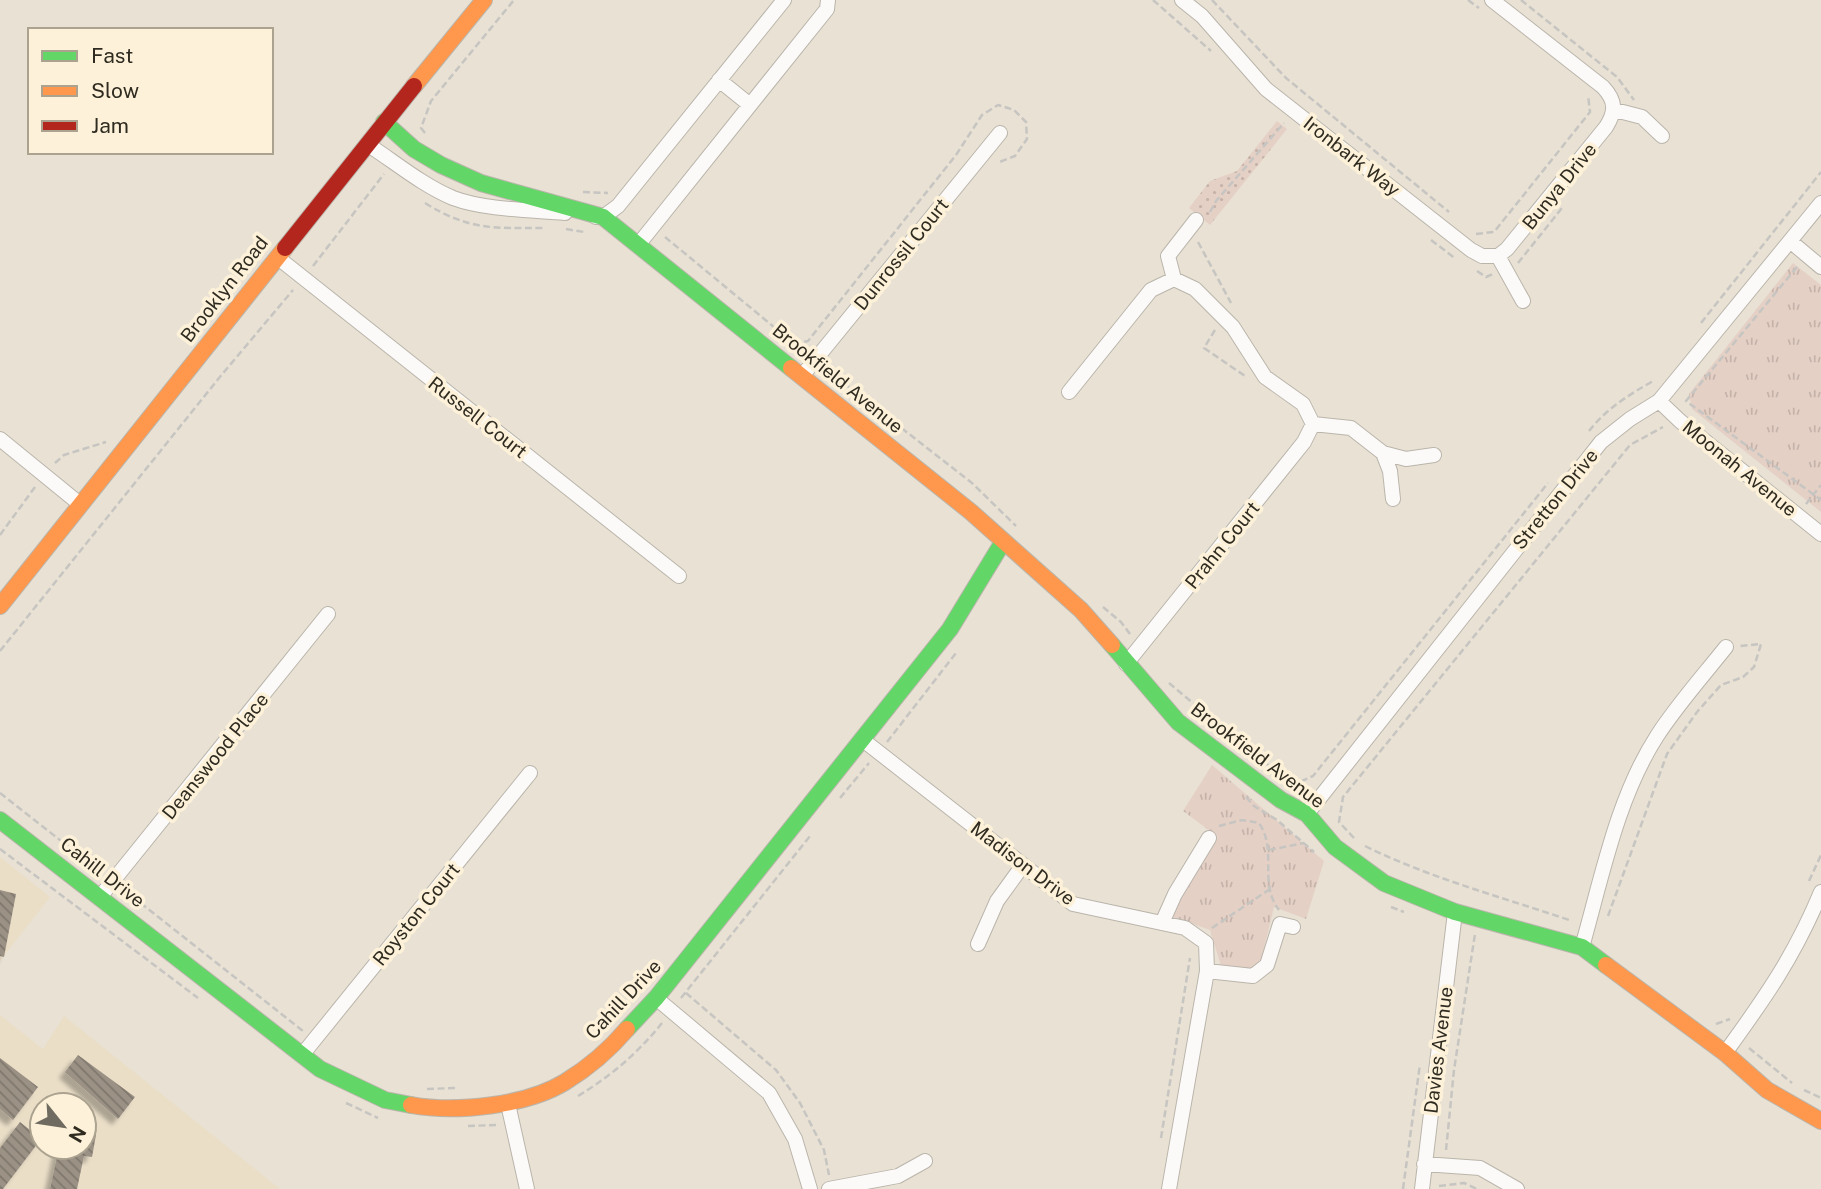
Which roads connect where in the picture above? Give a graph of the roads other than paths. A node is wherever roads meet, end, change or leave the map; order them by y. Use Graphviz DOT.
graph roads {
  1 [pos="484,0"];
  2 [pos="784,0"];
  3 [pos="828,0"];
  4 [pos="1182,0"];
  5 [pos="1492,0"];
  6 [pos="719,80"];
  7 [pos="750,105"];
  8 [pos="1615,110"];
  9 [pos="384,122"];
  10 [pos="1000,133"];
  11 [pos="1662,136"];
  12 [pos="367,144"];
  13 [pos="441,165"];
  14 [pos="432,188"];
  15 [pos="1821,203"];
  16 [pos="603,217"];
  17 [pos="1202,217"];
  18 [pos="1790,242"];
  19 [pos="638,245"];
  20 [pos="277,257"];
  21 [pos="1501,263"];
  22 [pos="1821,267"];
  23 [pos="1174,279"];
  24 [pos="1524,301"];
  25 [pos="802,376"];
  26 [pos="1069,392"];
  27 [pos="1660,401"];
  28 [pos="1313,424"];
  29 [pos="0,439"];
  30 [pos="1383,453"];
  31 [pos="1434,455"];
  32 [pos="1393,499"];
  33 [pos="81,505"];
  34 [pos="1821,534"];
  35 [pos="1003,542"];
  36 [pos="679,576"];
  37 [pos="0,606"];
  38 [pos="328,614"];
  39 [pos="1726,647"];
  40 [pos="1126,664"];
  41 [pos="863,740"];
  42 [pos="530,773"];
  43 [pos="1307,814"];
  44 [pos="0,820"];
  45 [pos="1209,838"];
  46 [pos="1023,864"];
  47 [pos="1821,892"];
  48 [pos="100,897"];
  49 [pos="1455,912"];
  50 [pos="1162,923"];
  51 [pos="1293,927"];
  52 [pos="978,944"];
  53 [pos="1582,947"];
  54 [pos="1207,971"];
  55 [pos="656,998"];
  56 [pos="1725,1053"];
  57 [pos="302,1055"];
  58 [pos="509,1112"];
  59 [pos="1821,1121"];
  60 [pos="925,1161"];
  61 [pos="1424,1164"];
  62 [pos="527,1189"];
  63 [pos="810,1189"];
  64 [pos="829,1189"];
  65 [pos="1169,1189"];
  66 [pos="1422,1189"];
  67 [pos="1517,1189"];
  1 -- 9 [label="street, Brooklyn Road"];
  2 -- 6 [label="street"];
  3 -- 7 [label="street"];
  4 -- 21 [label="street, Ironbark Way"];
  5 -- 8 [label="street"];
  6 -- 7 [label="street"];
  6 -- 16 [label="street"];
  7 -- 19 [label="street"];
  8 -- 11 [label="street"];
  8 -- 21 [label="street, Bunya Drive"];
  9 -- 12 [label="street, Brooklyn Road"];
  9 -- 13 [label="street, Brookfield Avenue"];
  10 -- 25 [label="street, Dunrossil Court"];
  12 -- 14 [label="street"];
  12 -- 20 [label="street, Brooklyn Road"];
  13 -- 14 [label="street"];
  13 -- 16 [label="street, Brookfield Avenue"];
  14 -- 16 [label="street"];
  15 -- 18 [label="street, Stretton Drive"];
  16 -- 19 [label="street, Brookfield Avenue"];
  17 -- 23 [label="street"];
  18 -- 22 [label="street"];
  18 -- 27 [label="street, Stretton Drive"];
  19 -- 25 [label="street, Brookfield Avenue"];
  20 -- 33 [label="street, Brooklyn Road"];
  20 -- 36 [label="street, Russell Court"];
  21 -- 24 [label="street"];
  23 -- 26 [label="street"];
  23 -- 28 [label="street"];
  25 -- 35 [label="street, Brookfield Avenue"];
  27 -- 34 [label="street, Moonah Avenue"];
  27 -- 43 [label="street, Stretton Drive"];
  28 -- 30 [label="street"];
  28 -- 40 [label="street, Prahn Court"];
  29 -- 33 [label="street"];
  30 -- 31 [label="street"];
  30 -- 32 [label="street"];
  33 -- 37 [label="street, Brooklyn Road"];
  35 -- 40 [label="street, Brookfield Avenue"];
  35 -- 41 [label="street, Cahill Drive"];
  38 -- 48 [label="street, Deanswood Place"];
  39 -- 53 [label="street"];
  40 -- 43 [label="street, Brookfield Avenue"];
  41 -- 46 [label="street, Madison Drive"];
  41 -- 55 [label="street, Cahill Drive"];
  42 -- 57 [label="street, Royston Court"];
  43 -- 49 [label="street, Brookfield Avenue"];
  44 -- 48 [label="street, Cahill Drive"];
  45 -- 50 [label="street"];
  46 -- 50 [label="street, Madison Drive"];
  46 -- 52 [label="street"];
  47 -- 56 [label="street"];
  48 -- 57 [label="street, Cahill Drive"];
  49 -- 53 [label="street, Brookfield Avenue"];
  49 -- 61 [label="street, Davies Avenue"];
  50 -- 54 [label="street, Madison Drive"];
  51 -- 54 [label="street"];
  53 -- 56 [label="street, Brookfield Avenue"];
  54 -- 65 [label="street"];
  55 -- 58 [label="street, Cahill Drive"];
  55 -- 63 [label="street"];
  56 -- 59 [label="street, Brookfield Avenue"];
  57 -- 58 [label="street, Cahill Drive"];
  58 -- 62 [label="street"];
  60 -- 64 [label="street"];
  61 -- 66 [label="street, Davies Avenue"];
  61 -- 67 [label="street"];
}
